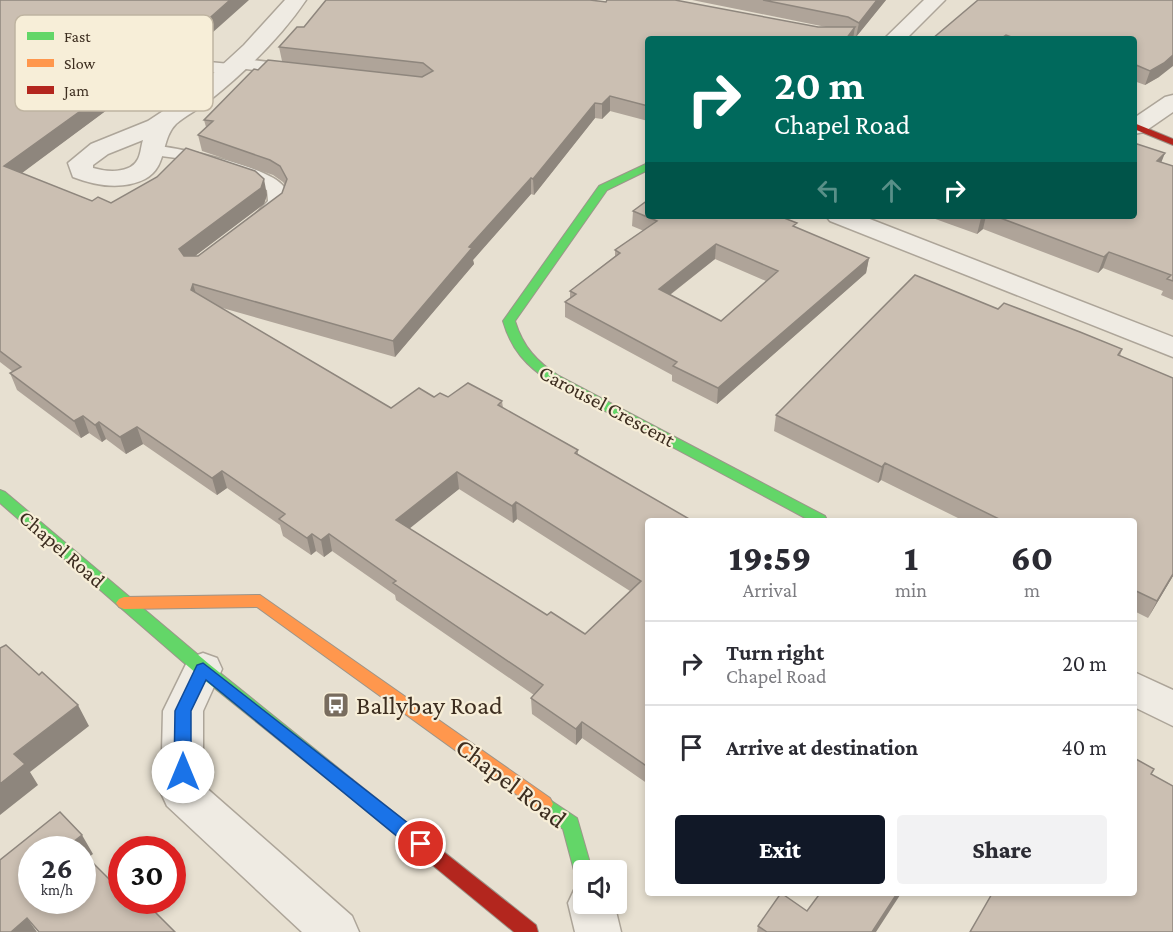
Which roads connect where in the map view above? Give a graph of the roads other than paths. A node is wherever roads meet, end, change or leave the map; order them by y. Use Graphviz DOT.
graph roads {
  1 [pos="296,0"];
  2 [pos="935,0"];
  3 [pos="897,36"];
  4 [pos="213,64"];
  5 [pos="234,66"];
  6 [pos="307,72"];
  7 [pos="213,83"];
  8 [pos="1173,102"];
  9 [pos="177,111"];
  10 [pos="166,120"];
  11 [pos="1137,125"];
  12 [pos="1137,127"];
  13 [pos="1173,142"];
  14 [pos="152,150"];
  15 [pos="645,167"];
  16 [pos="847,219"];
  17 [pos="241,233"];
  18 [pos="1173,348"];
  19 [pos="0,495"];
  20 [pos="816,518"];
  21 [pos="124,603"];
  22 [pos="203,669"];
  23 [pos="1137,690"];
  24 [pos="1173,709"];
  25 [pos="580,860"];
  26 [pos="594,914"];
  27 [pos="336,932"];
  28 [pos="530,932"];
  29 [pos="598,932"];
  1 -- 5 [label="street"];
  2 -- 3 [label="street"];
  4 -- 5 [label="lane"];
  5 -- 6 [label="lane"];
  5 -- 7 [label="street"];
  8 -- 11 [label="street"];
  9 -- 10 [label="street"];
  10 -- 14 [label="street"];
  10 -- 14 [label="street"];
  12 -- 13 [label="street"];
  14 -- 17 [label="lane"];
  15 -- 20 [label="street, Carousel Crescent"];
  16 -- 18 [label="street"];
  19 -- 21 [label="street, Chapel Road"];
  21 -- 22 [label="street, Chapel Road"];
  21 -- 25 [label="street, Chapel Road"];
  22 -- 27 [label="street"];
  22 -- 28 [label="street, Chapel Road"];
  23 -- 24 [label="street"];
  26 -- 29 [label="street"];
}
